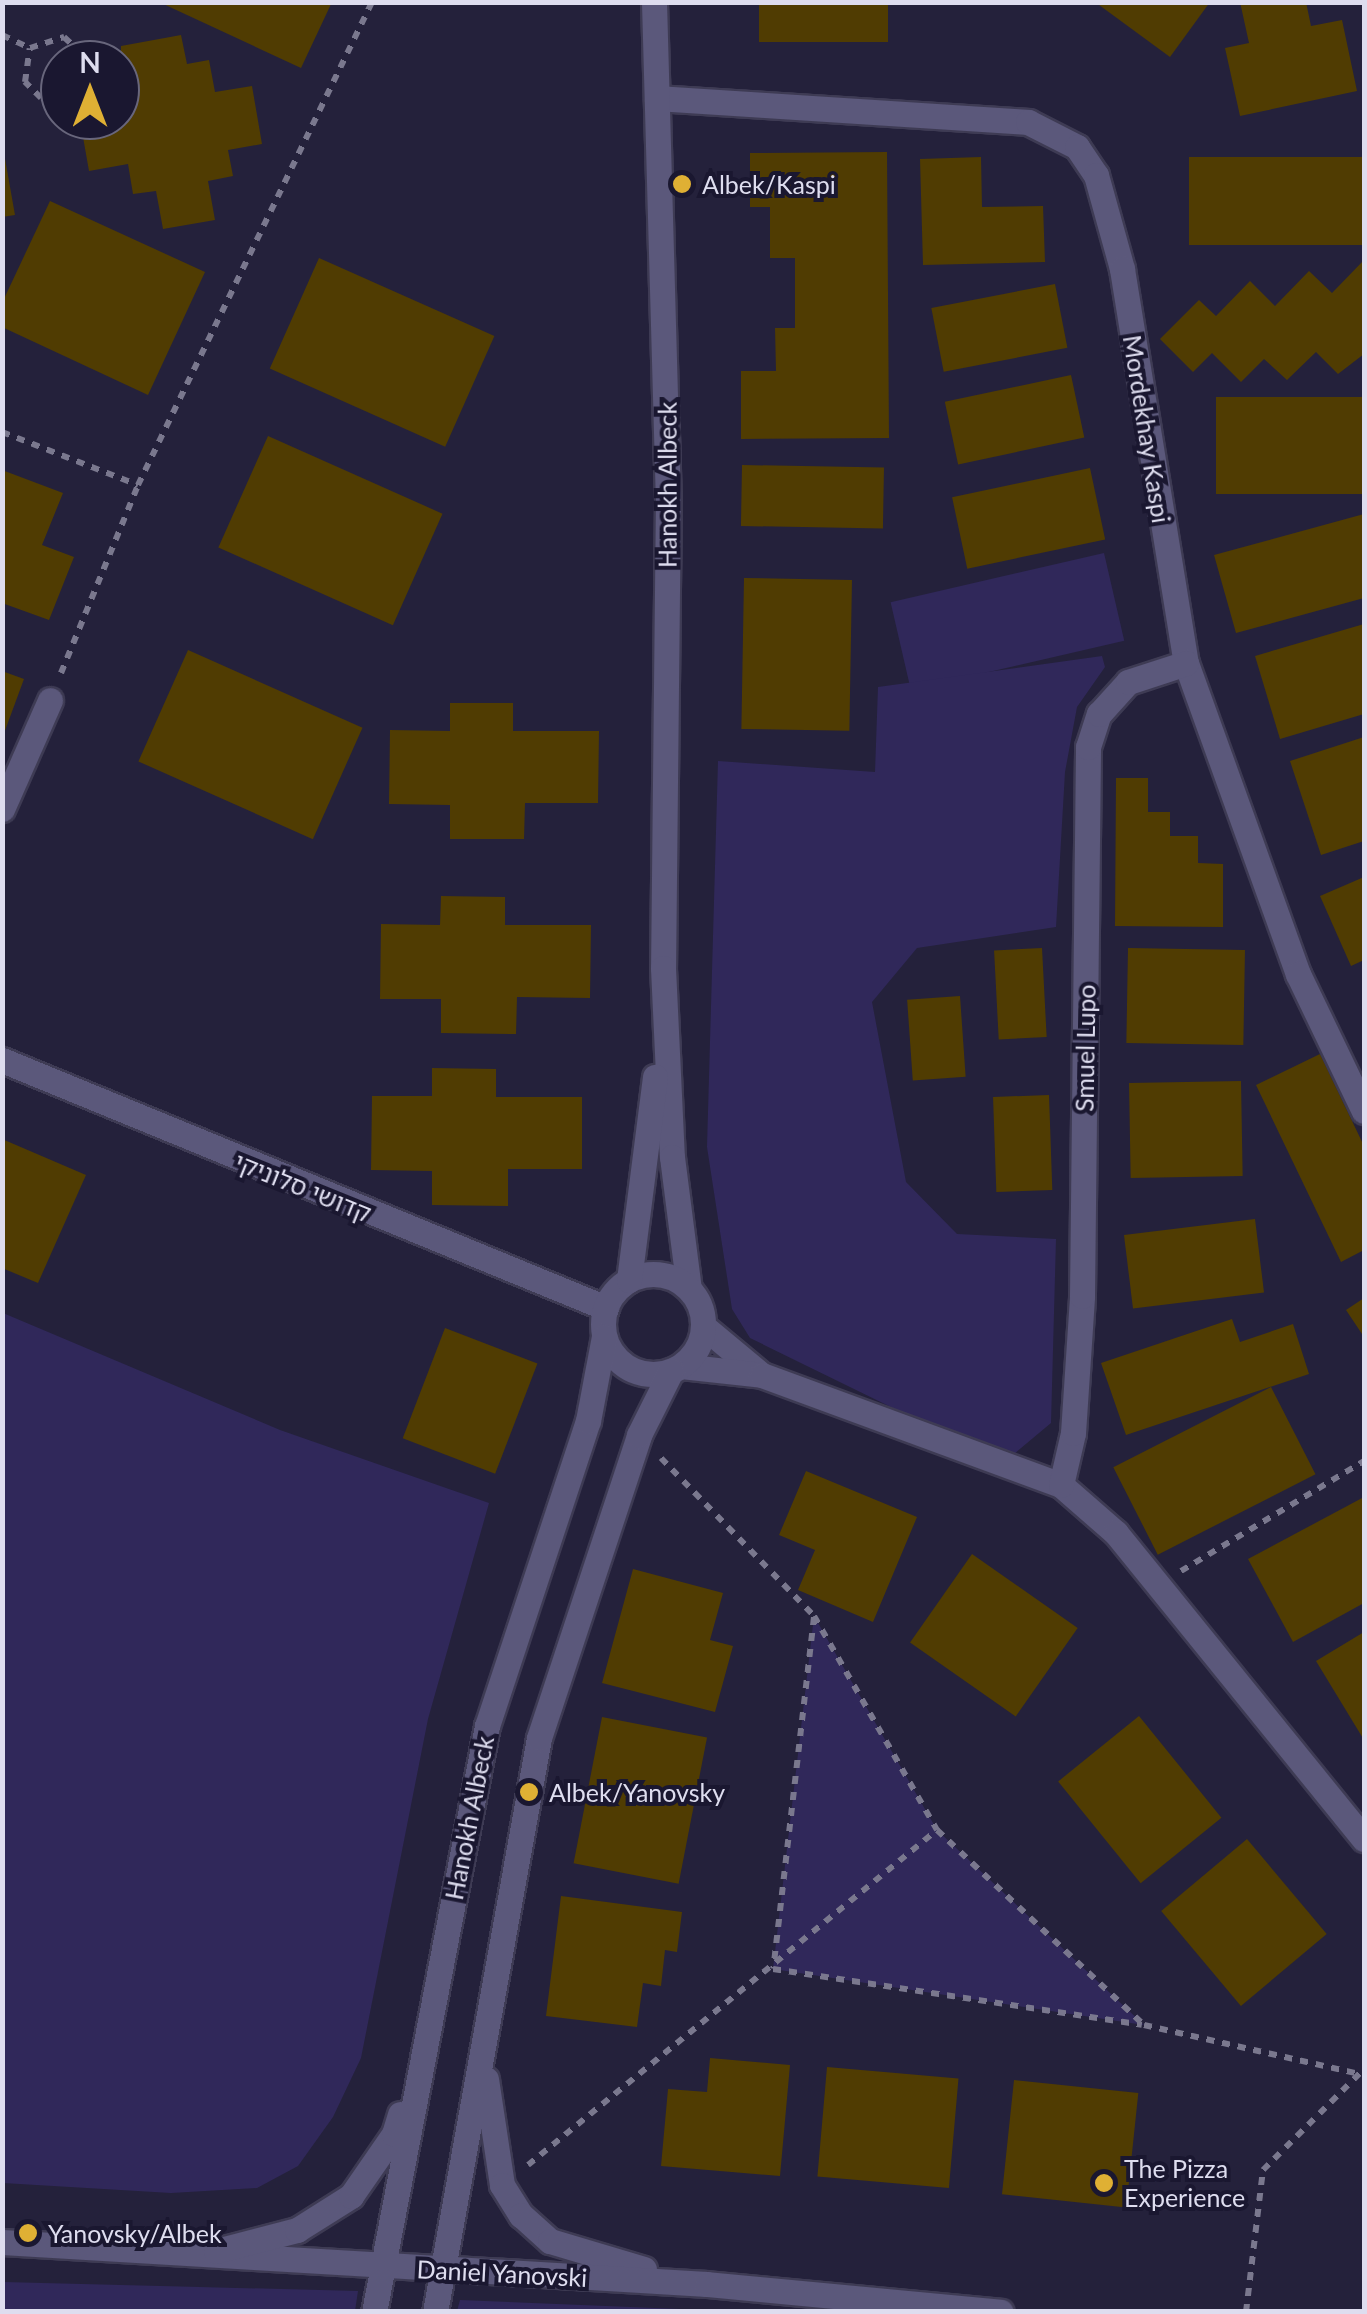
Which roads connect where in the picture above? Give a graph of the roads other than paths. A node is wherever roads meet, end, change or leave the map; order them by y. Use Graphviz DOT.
graph roads {
  1 [pos="654,2"];
  2 [pos="657,98"];
  3 [pos="1186,662"];
  4 [pos="50,700"];
  5 [pos="2,810"];
  6 [pos="663,968"];
  7 [pos="2,1060"];
  8 [pos="1364,1111"];
  9 [pos="630,1280"];
  10 [pos="689,1290"];
  11 [pos="606,1308"];
  12 [pos="703,1326"];
  13 [pos="604,1336"];
  14 [pos="676,1368"];
  15 [pos="762,1375"];
  16 [pos="1061,1485"];
  17 [pos="1364,1839"];
  18 [pos="434,2004"];
  19 [pos="483,2038"];
  20 [pos="2,2242"];
  21 [pos="192,2257"];
  22 [pos="382,2267"];
  23 [pos="442,2270"];
  24 [pos="707,2284"];
  25 [pos="374,2312"];
  26 [pos="434,2312"];
  27 [pos="1001,2312"];
  1 -- 2 [label="street, Hanokh Albeck"];
  2 -- 3 [label="street, Mordekhay Kaspi"];
  2 -- 6 [label="street, Hanokh Albeck"];
  3 -- 8 [label="street, Mordekhay Kaspi"];
  3 -- 16 [label="street, Smuel Lupo"];
  4 -- 5 [label="street"];
  6 -- 9 [label="street, Hanokh Albeck"];
  6 -- 10 [label="street, Hanokh Albeck"];
  7 -- 11 [label="street, קדושי סלוניקי"];
  9 -- 10 [label="street"];
  9 -- 11 [label="street"];
  10 -- 12 [label="street"];
  11 -- 13 [label="street"];
  12 -- 14 [label="street"];
  12 -- 15 [label="street"];
  13 -- 14 [label="street"];
  13 -- 18 [label="street, Hanokh Albeck"];
  14 -- 15 [label="street"];
  14 -- 19 [label="street"];
  15 -- 16 [label="street"];
  16 -- 17 [label="street"];
  18 -- 21 [label="street"];
  18 -- 22 [label="street, Hanokh Albeck"];
  19 -- 23 [label="street"];
  19 -- 24 [label="street"];
  20 -- 21 [label="street, Daniel Yanovski"];
  21 -- 22 [label="street, Daniel Yanovski"];
  22 -- 23 [label="street, Daniel Yanovski"];
  22 -- 25 [label="street, Hanokh Albeck"];
  23 -- 24 [label="street, Daniel Yanovski"];
  23 -- 26 [label="street"];
  24 -- 27 [label="street, Daniel Yanovski"];
}
